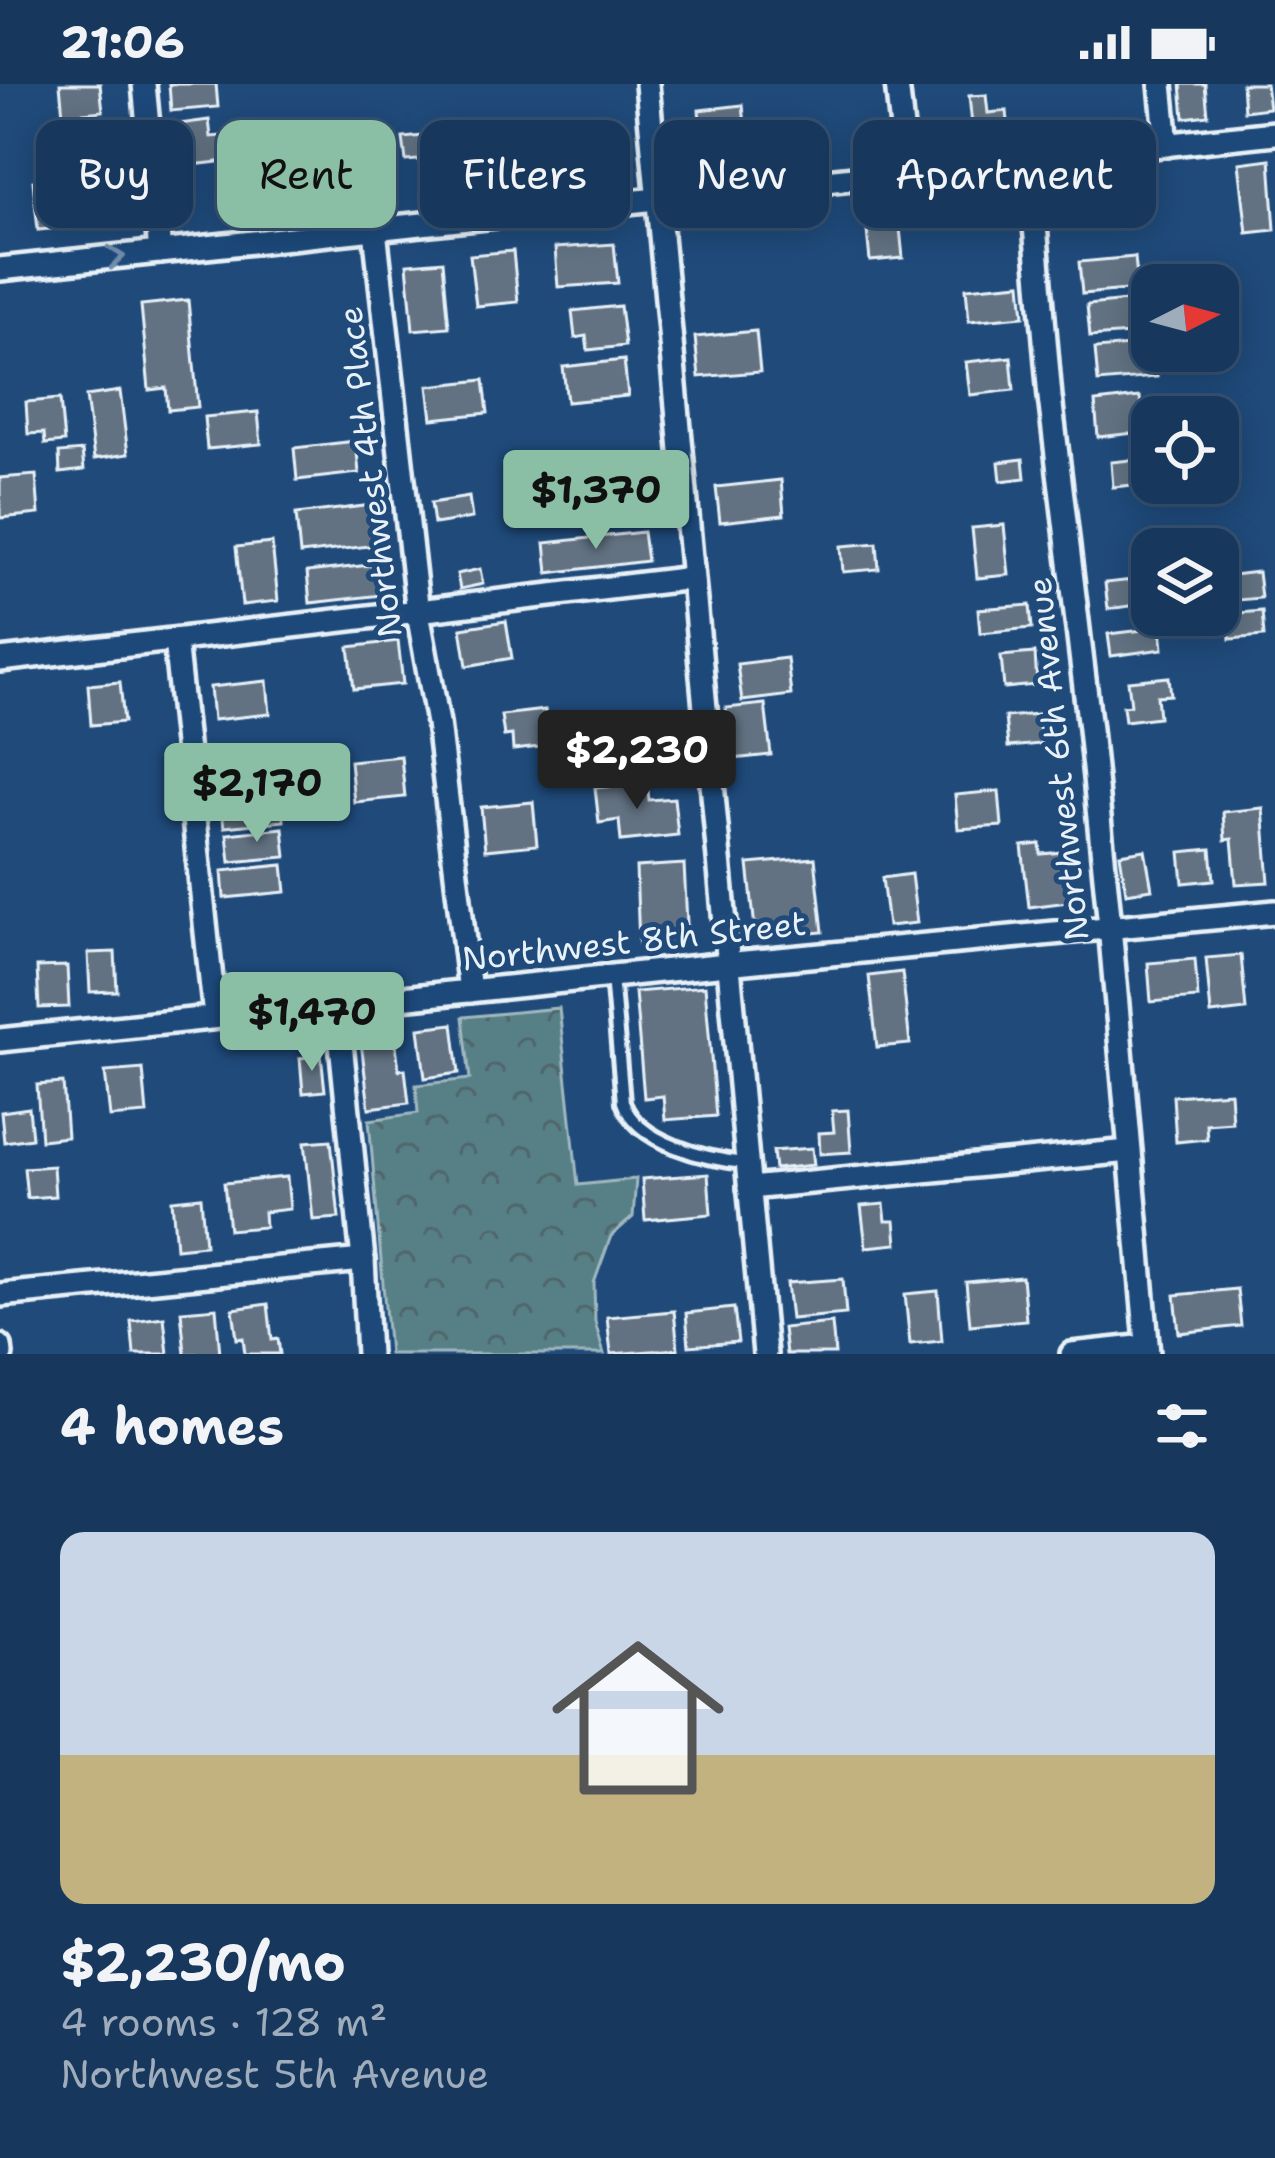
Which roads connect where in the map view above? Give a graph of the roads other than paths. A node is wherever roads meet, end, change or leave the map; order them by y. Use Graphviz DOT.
graph roads {
  1 [pos="144,84"];
  2 [pos="647,84"];
  3 [pos="897,84"];
  4 [pos="1161,84"];
  5 [pos="901,120"];
  6 [pos="1275,133"];
  7 [pos="1167,145"];
  8 [pos="1156,146"];
  9 [pos="654,173"];
  10 [pos="654,198"];
  11 [pos="659,228"];
  12 [pos="1035,228"];
  13 [pos="375,230"];
  14 [pos="160,252"];
  15 [pos="0,269"];
  16 [pos="692,578"];
  17 [pos="418,613"];
  18 [pos="176,640"];
  19 [pos="0,660"];
  20 [pos="1275,911"];
  21 [pos="1110,926"];
  22 [pos="727,964"];
  23 [pos="612,976"];
  24 [pos="470,991"];
  25 [pos="337,1004"];
  26 [pos="214,1017"];
  27 [pos="0,1040"];
  28 [pos="1130,1151"];
  29 [pos="746,1163"];
  30 [pos="749,1188"];
  31 [pos="363,1260"];
  32 [pos="0,1295"];
  33 [pos="1148,1350"];
  34 [pos="368,1354"];
  35 [pos="765,1354"];
  36 [pos="1072,1354"];
  1 -- 14 [label="street"];
  2 -- 9 [label="street"];
  3 -- 5 [label="street"];
  4 -- 7 [label="street"];
  6 -- 7 [label="street"];
  7 -- 8 [label="street"];
  10 -- 13 [label="street"];
  11 -- 16 [label="street"];
  12 -- 21 [label="street, Northwest 6th Avenue"];
  13 -- 14 [label="street"];
  13 -- 17 [label="street, Northwest 4th Place"];
  15 -- 14 [label="street, one-way"];
  16 -- 17 [label="street"];
  16 -- 22 [label="street"];
  17 -- 18 [label="street"];
  17 -- 24 [label="street, Northwest 4th Place"];
  18 -- 19 [label="street"];
  18 -- 26 [label="street"];
  20 -- 21 [label="street, Northwest 8th Street"];
  21 -- 22 [label="street, Northwest 8th Street"];
  21 -- 28 [label="street, Northwest 6th Avenue"];
  22 -- 23 [label="street, Northwest 8th Street"];
  22 -- 29 [label="street"];
  23 -- 24 [label="street, Northwest 8th Street"];
  23 -- 29 [label="lane"];
  24 -- 25 [label="street, Northwest 8th Street"];
  25 -- 26 [label="street, Northwest 8th Street"];
  25 -- 31 [label="street"];
  26 -- 27 [label="street, Northwest 8th Street"];
  28 -- 30 [label="street"];
  28 -- 33 [label="street, Northwest 6th Avenue"];
  29 -- 30 [label="street"];
  30 -- 35 [label="street"];
  31 -- 32 [label="street"];
  31 -- 34 [label="street"];
  33 -- 36 [label="street"];
}
